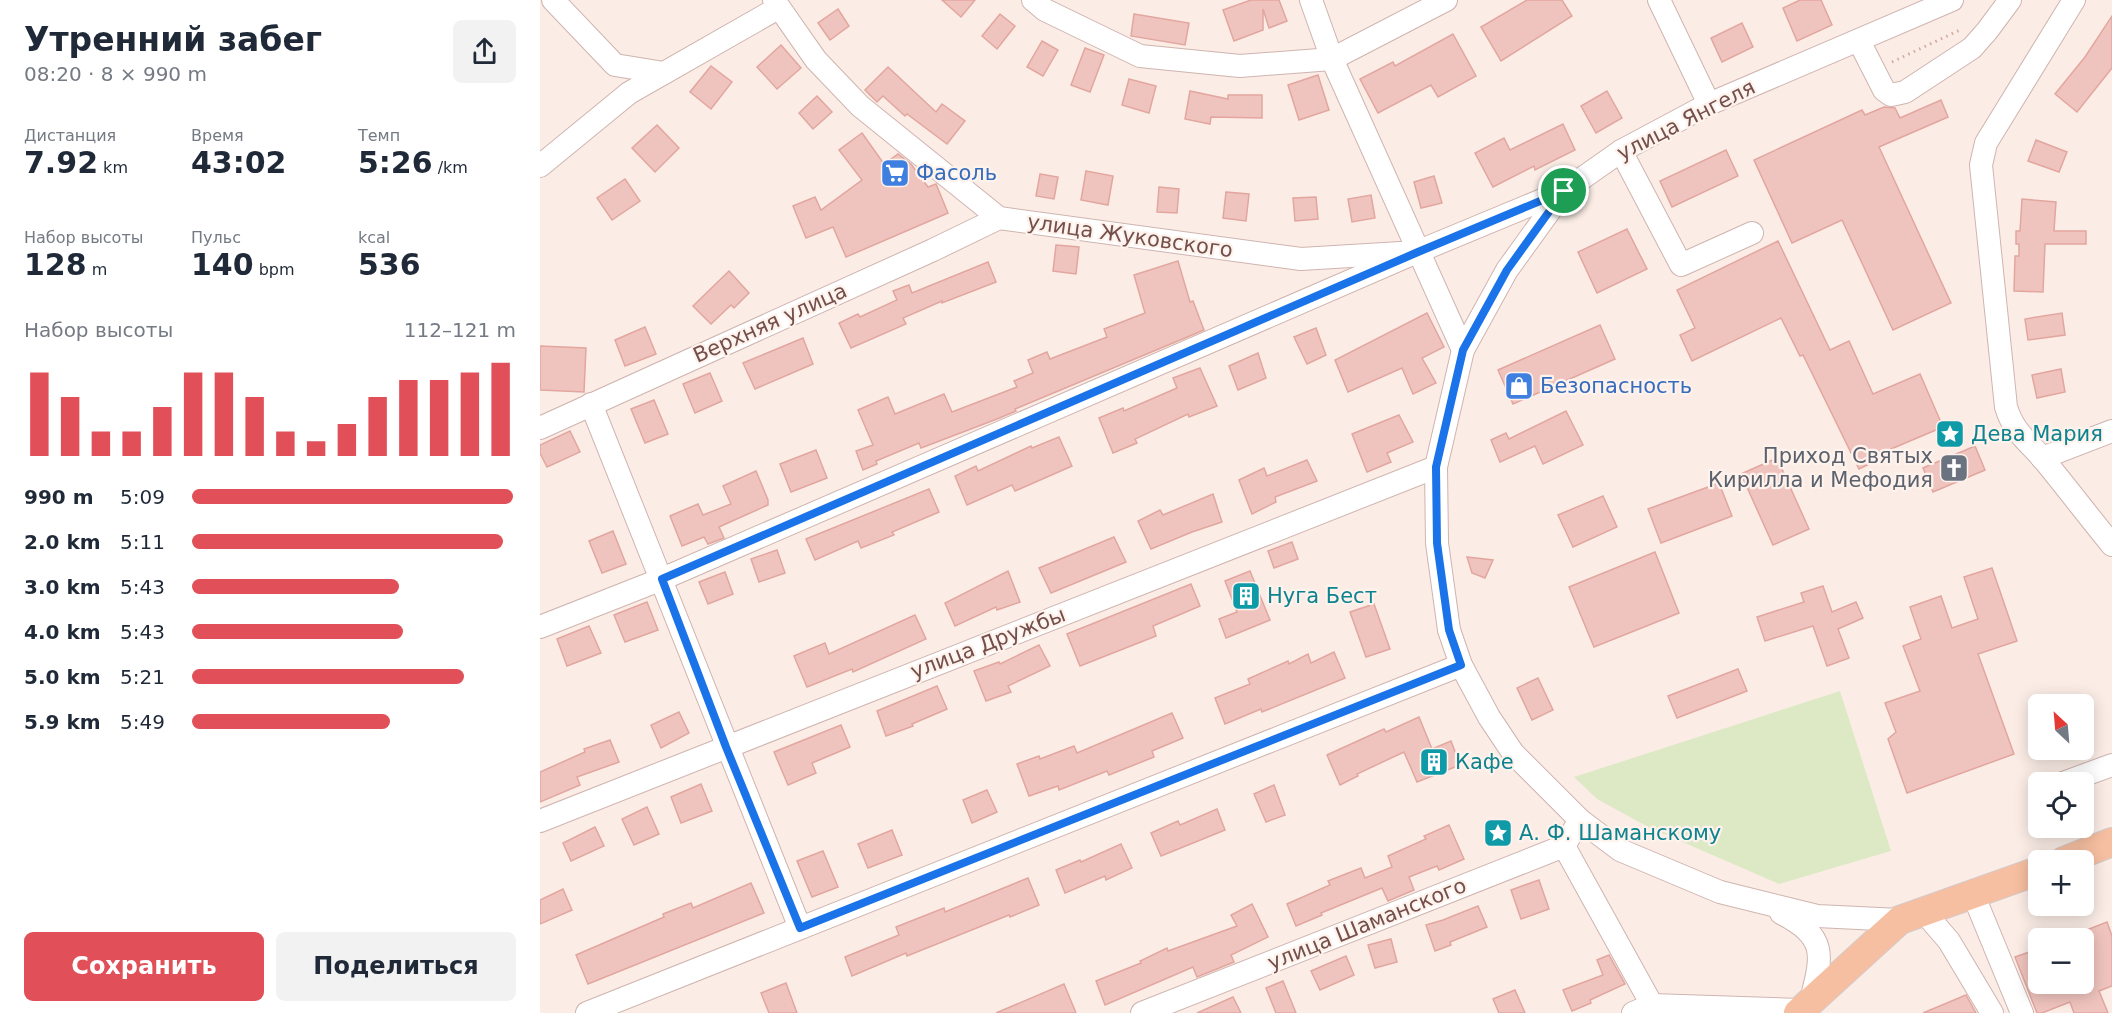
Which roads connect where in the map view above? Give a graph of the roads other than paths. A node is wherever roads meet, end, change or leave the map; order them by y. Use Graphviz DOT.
graph roads {
  1 [pos="553,0"];
  2 [pos="1034,0"];
  3 [pos="1311,0"];
  4 [pos="1446,0"];
  5 [pos="1659,0"];
  6 [pos="1952,0"];
  7 [pos="2010,0"];
  8 [pos="2074,0"];
  9 [pos="776,4"];
  10 [pos="1859,41"];
  11 [pos="1332,58"];
  12 [pos="663,73"];
  13 [pos="1709,104"];
  14 [pos="1622,151"];
  15 [pos="540,166"];
  16 [pos="1564,191"];
  17 [pos="999,218"];
  18 [pos="1752,233"];
  19 [pos="1418,252"];
  20 [pos="1463,350"];
  21 [pos="591,404"];
  22 [pos="540,428"];
  23 [pos="2112,431"];
  24 [pos="2042,458"];
  25 [pos="1436,467"];
  26 [pos="2112,545"];
  27 [pos="662,579"];
  28 [pos="540,627"];
  29 [pos="1461,665"];
  30 [pos="726,747"];
  31 [pos="2112,765"];
  32 [pos="2093,772"];
  33 [pos="1580,820"];
  34 [pos="540,821"];
  35 [pos="2112,842"];
  36 [pos="1564,846"];
  37 [pos="2092,850"];
  38 [pos="2028,875"];
  39 [pos="1973,894"];
  40 [pos="1766,905"];
  41 [pos="1912,916"];
  42 [pos="800,928"];
  43 [pos="1803,1008"];
  44 [pos="1642,1009"];
  45 [pos="586,1013"];
  46 [pos="1142,1013"];
  47 [pos="1992,1013"];
  48 [pos="2022,1013"];
  1 -- 12 [label="street"];
  2 -- 11 [label="street"];
  3 -- 11 [label="street"];
  4 -- 11 [label="street"];
  5 -- 13 [label="street"];
  6 -- 10 [label="street, улица Янгеля"];
  7 -- 10 [label="street"];
  8 -- 24 [label="street"];
  9 -- 12 [label="street"];
  9 -- 17 [label="street, улица Жуковского"];
  10 -- 13 [label="street, улица Янгеля"];
  11 -- 19 [label="street"];
  12 -- 15 [label="street"];
  13 -- 14 [label="street, улица Янгеля"];
  14 -- 16 [label="street, улица Янгеля"];
  14 -- 18 [label="street"];
  16 -- 19 [label="street, улица Жуковского"];
  16 -- 20 [label="street, улица Янгеля"];
  17 -- 19 [label="street, улица Жуковского"];
  17 -- 21 [label="street, Верхняя улица"];
  19 -- 20 [label="street"];
  19 -- 27 [label="street"];
  20 -- 25 [label="street, улица Янгеля"];
  21 -- 22 [label="street, Верхняя улица"];
  21 -- 27 [label="street"];
  23 -- 24 [label="street"];
  24 -- 26 [label="street"];
  25 -- 29 [label="street, улица Янгеля"];
  25 -- 30 [label="street, улица Дружбы"];
  27 -- 28 [label="street"];
  27 -- 30 [label="street"];
  29 -- 33 [label="street, улица Янгеля"];
  29 -- 42 [label="street"];
  30 -- 34 [label="street, улица Дружбы"];
  30 -- 42 [label="street"];
  31 -- 32 [label="street"];
  33 -- 36 [label="street"];
  33 -- 40 [label="street, улица Янгеля"];
  35 -- 37 [label="main road"];
  36 -- 44 [label="street"];
  36 -- 46 [label="street, улица Шаманского"];
  38 -- 39 [label="main road, улица Янгеля"];
  39 -- 41 [label="main road, улица Янгеля"];
  39 -- 48 [label="street"];
  40 -- 41 [label="street, улица Янгеля"];
  40 -- 43 [label="street"];
  41 -- 43 [label="main road"];
  41 -- 47 [label="street"];
  42 -- 45 [label="street"];
  43 -- 44 [label="street"];
}
